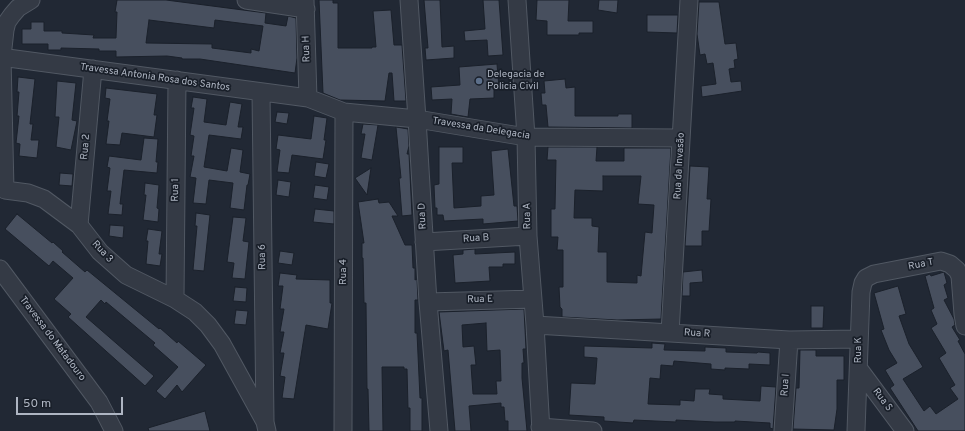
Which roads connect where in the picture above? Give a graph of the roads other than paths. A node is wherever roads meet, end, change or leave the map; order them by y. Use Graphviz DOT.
graph roads {
  1 [pos="31,0"];
  2 [pos="246,0"];
  3 [pos="409,0"];
  4 [pos="517,0"];
  5 [pos="689,0"];
  6 [pos="306,4"];
  7 [pos="1,57"];
  8 [pos="93,69"];
  9 [pos="176,80"];
  10 [pos="261,93"];
  11 [pos="308,98"];
  12 [pos="344,112"];
  13 [pos="417,119"];
  14 [pos="526,137"];
  15 [pos="681,138"];
  16 [pos="3,194"];
  17 [pos="79,225"];
  18 [pos="528,236"];
  19 [pos="424,242"];
  20 [pos="0,269"];
  21 [pos="874,274"];
  22 [pos="174,299"];
  23 [pos="533,299"];
  24 [pos="428,302"];
  25 [pos="535,325"];
  26 [pos="965,326"];
  27 [pos="670,333"];
  28 [pos="789,340"];
  29 [pos="858,340"];
  30 [pos="859,369"];
  31 [pos="266,426"];
  32 [pos="541,429"];
  33 [pos="114,431"];
  34 [pos="343,431"];
  35 [pos="439,431"];
  36 [pos="593,431"];
  37 [pos="783,431"];
  38 [pos="856,431"];
  39 [pos="904,431"];
  1 -- 7 [label="street"];
  2 -- 6 [label="street"];
  3 -- 13 [label="street, Rua D"];
  4 -- 14 [label="street, Rua A"];
  5 -- 15 [label="street, Rua da Invasão"];
  6 -- 11 [label="street, Rua H"];
  7 -- 8 [label="street, Travessa Antonia Rosa dos Santos"];
  7 -- 16 [label="street, Rua 3"];
  8 -- 9 [label="street, Travessa Antonia Rosa dos Santos"];
  8 -- 17 [label="street, Rua 2"];
  9 -- 10 [label="street, Travessa Antonia Rosa dos Santos"];
  9 -- 22 [label="street, Rua 1"];
  10 -- 11 [label="street, Travessa Antonia Rosa dos Santos"];
  10 -- 31 [label="street, Rua 6"];
  11 -- 12 [label="street, Travessa da Delegacia"];
  12 -- 13 [label="street, Travessa da Delegacia"];
  12 -- 34 [label="street, Rua 4"];
  13 -- 14 [label="street, Travessa da Delegacia"];
  13 -- 19 [label="street, Rua D"];
  14 -- 15 [label="street, Travessa da Delegacia"];
  14 -- 18 [label="street, Rua A"];
  15 -- 27 [label="street, Rua da Invasão"];
  16 -- 17 [label="street, Rua 3"];
  17 -- 22 [label="street, Rua 3"];
  18 -- 19 [label="street, Rua B"];
  18 -- 23 [label="street, Rua A"];
  19 -- 24 [label="street, Rua D"];
  20 -- 33 [label="street, Travessa do Matadouro"];
  21 -- 26 [label="street, Rua T"];
  21 -- 29 [label="street, Rua K"];
  22 -- 31 [label="street, Rua 3"];
  23 -- 24 [label="street, Rua E"];
  23 -- 25 [label="street, Rua A"];
  24 -- 35 [label="street, Rua D"];
  25 -- 27 [label="street, Rua R"];
  25 -- 32 [label="street, Rua A"];
  27 -- 28 [label="street, Rua R"];
  28 -- 29 [label="street, Rua R"];
  28 -- 37 [label="street, Rua I"];
  29 -- 30 [label="street, Rua K"];
  30 -- 38 [label="street, Rua K"];
  30 -- 39 [label="street, Rua S"];
  32 -- 36 [label="street"];
}
